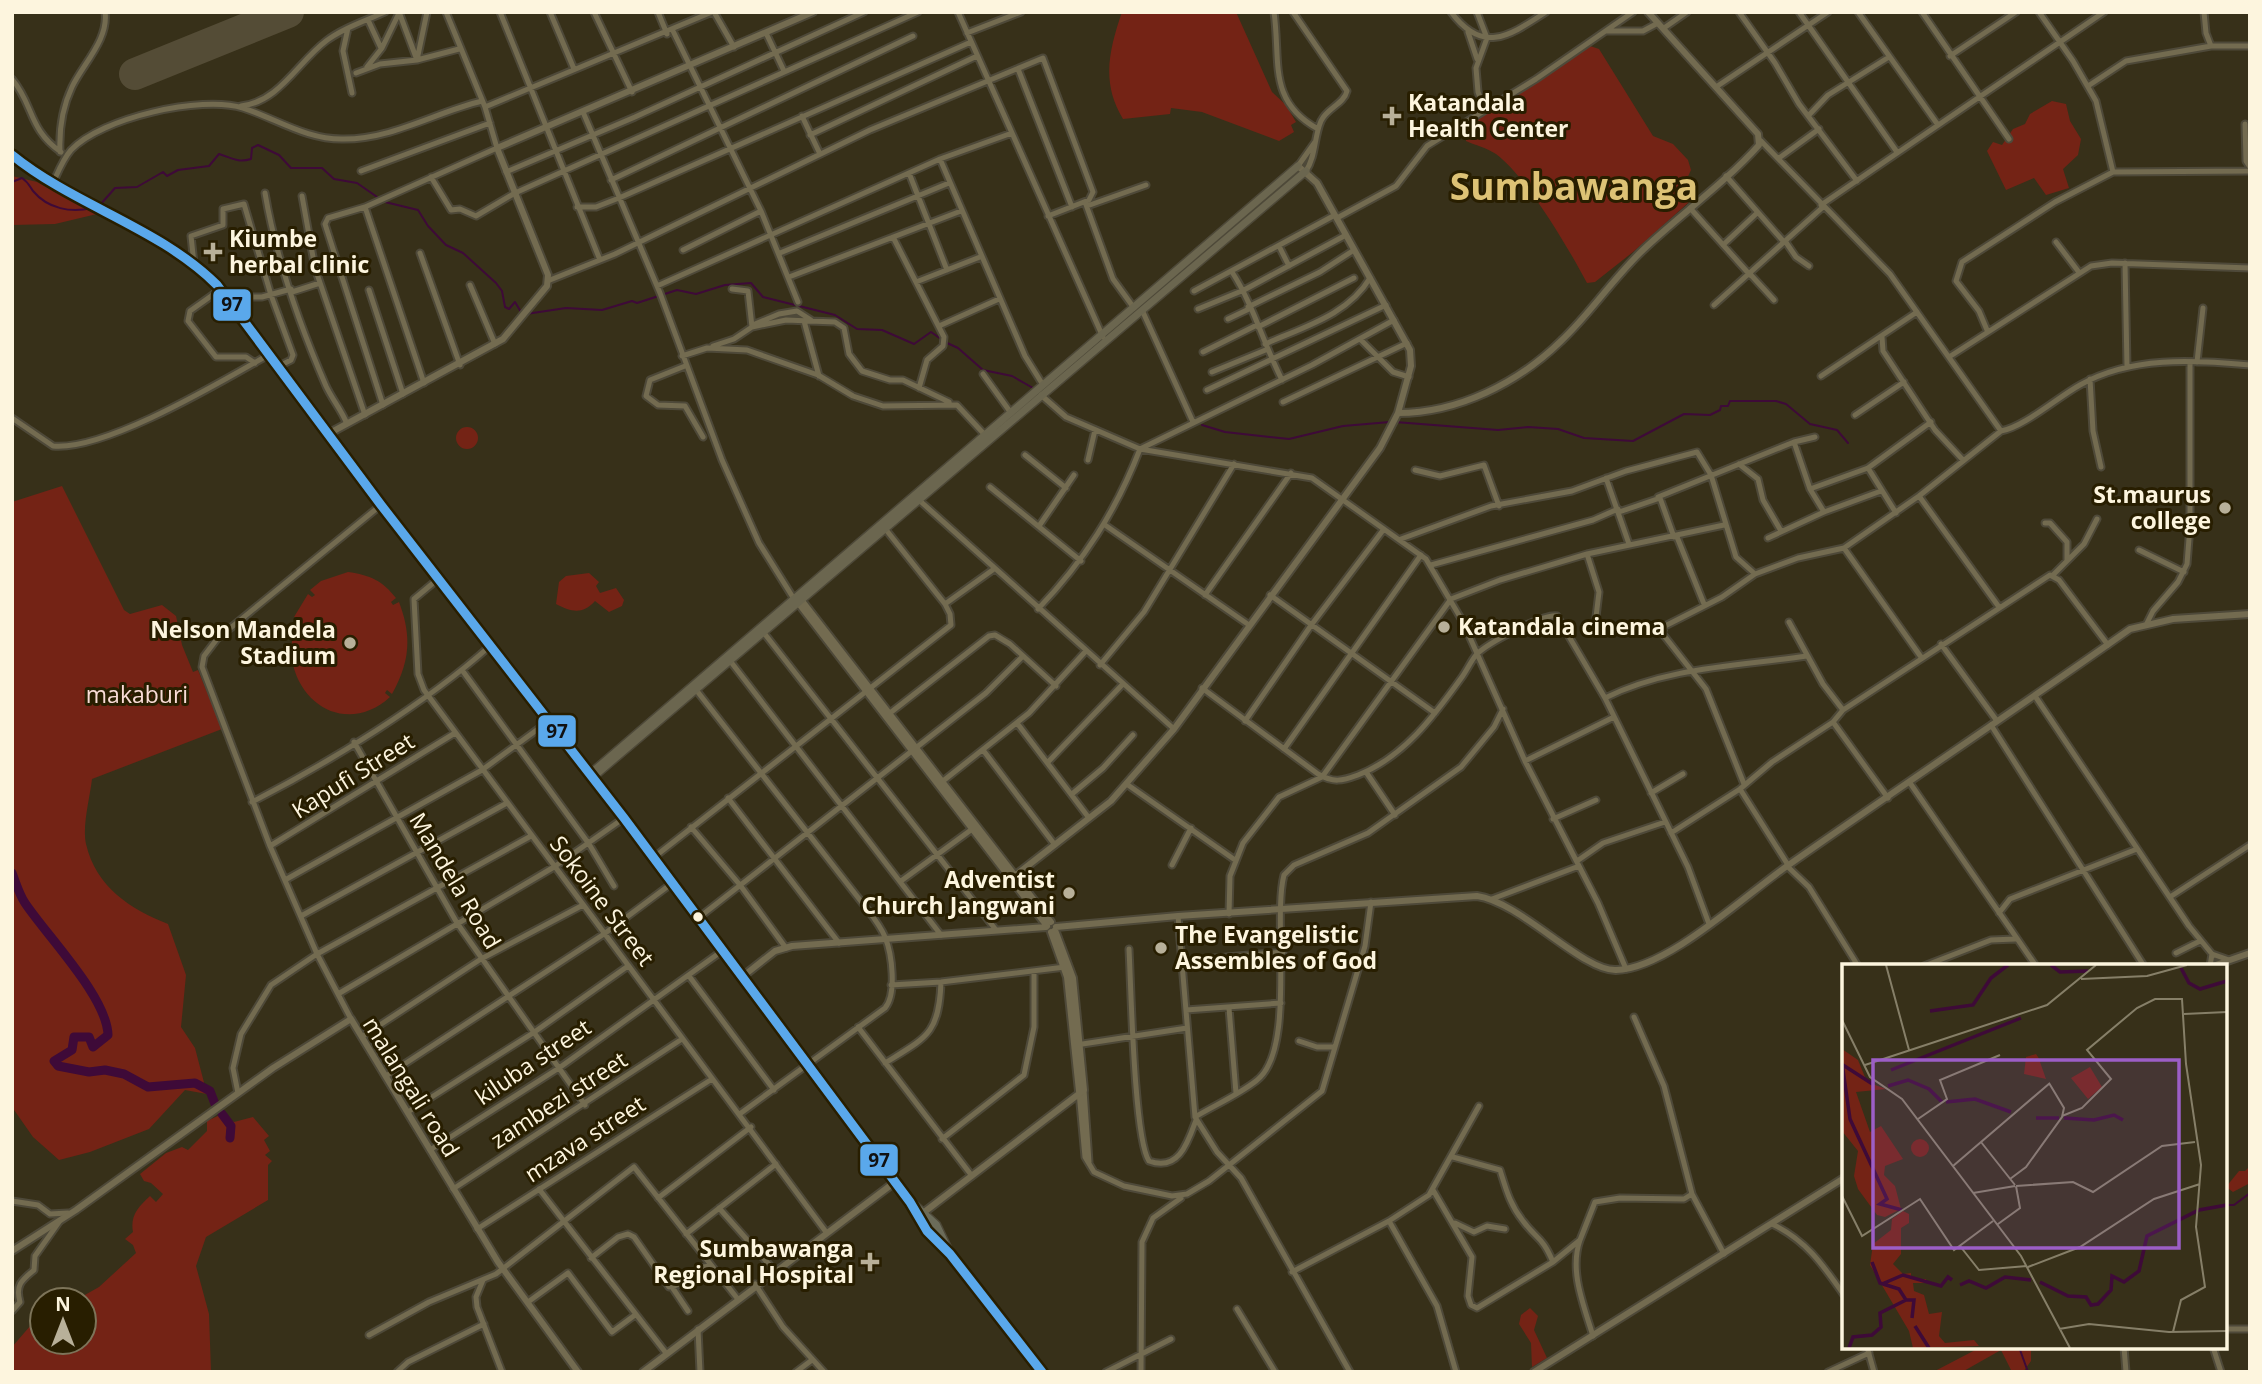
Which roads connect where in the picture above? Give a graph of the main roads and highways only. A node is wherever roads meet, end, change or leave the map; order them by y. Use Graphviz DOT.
graph roads {
  1 [pos="12,155"];
  2 [pos="1302,168"];
  3 [pos="1104,337"];
  4 [pos="884,526"];
  5 [pos="797,598"];
  6 [pos="591,776"];
  7 [pos="910,1202"];
  8 [pos="930,1226"];
  9 [pos="1042,1372"];
  1 -- 6 [label="highway"];
  2 -- 3 [label="main road"];
  3 -- 4 [label="main road"];
  3 -- 4 [label="main road"];
  4 -- 5 [label="main road"];
  5 -- 6 [label="main road"];
  5 -- 6 [label="main road"];
  6 -- 7 [label="highway"];
  7 -- 8 [label="highway"];
  7 -- 8 [label="highway"];
  8 -- 9 [label="highway"];
}
